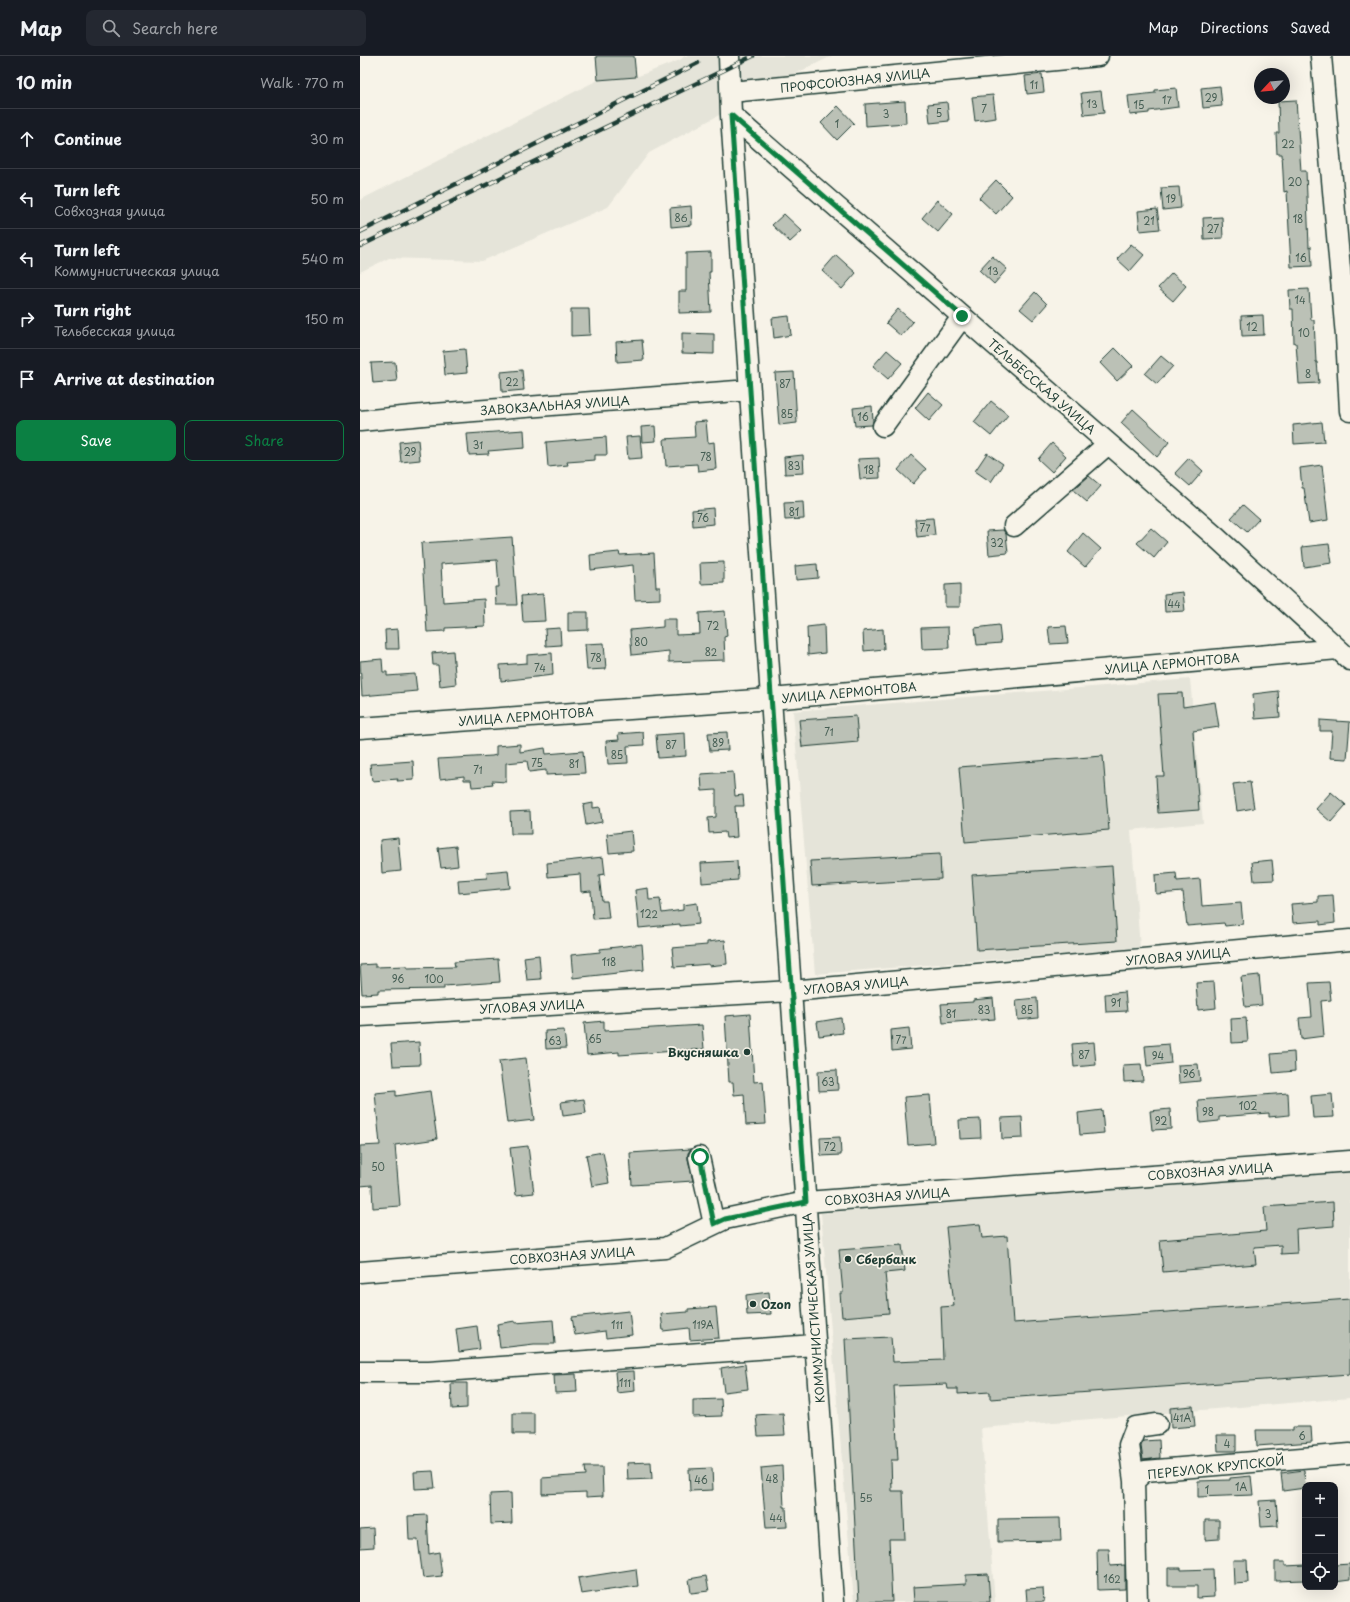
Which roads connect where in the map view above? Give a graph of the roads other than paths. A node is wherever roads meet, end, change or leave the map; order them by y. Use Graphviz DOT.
graph roads {
  1 [pos="729,56"];
  2 [pos="1098,56"];
  3 [pos="1321,56"];
  4 [pos="731,92"];
  5 [pos="731,115"];
  6 [pos="962,316"];
  7 [pos="1348,335"];
  8 [pos="750,390"];
  9 [pos="1350,411"];
  10 [pos="360,421"];
  11 [pos="883,426"];
  12 [pos="1108,444"];
  13 [pos="1014,526"];
  14 [pos="1346,651"];
  15 [pos="771,699"];
  16 [pos="360,728"];
  17 [pos="1350,940"];
  18 [pos="791,991"];
  19 [pos="360,1016"];
  20 [pos="700,1157"];
  21 [pos="1350,1161"];
  22 [pos="806,1202"];
  23 [pos="714,1224"];
  24 [pos="360,1272"];
  25 [pos="815,1345"];
  26 [pos="360,1372"];
  27 [pos="1157,1424"];
  28 [pos="1350,1454"];
  29 [pos="1134,1481"];
  30 [pos="833,1602"];
  31 [pos="1137,1602"];
  1 -- 4 [label="street, КОММУНИСТИЧЕСКАЯ УЛИЦА"];
  2 -- 4 [label="street, ПРОФСОЮЗНАЯ УЛИЦА"];
  3 -- 7 [label="street"];
  4 -- 5 [label="street, КОММУНИСТИЧЕСКАЯ УЛИЦА"];
  5 -- 6 [label="street, ТЕЛЬБЕССКАЯ УЛИЦА"];
  5 -- 8 [label="street, КОММУНИСТИЧЕСКАЯ УЛИЦА"];
  6 -- 11 [label="street"];
  6 -- 12 [label="street, ТЕЛЬБЕССКАЯ УЛИЦА"];
  7 -- 9 [label="street"];
  8 -- 10 [label="street, ЗАВОКЗАЛЬНАЯ УЛИЦА"];
  8 -- 15 [label="street, КОММУНИСТИЧЕСКАЯ УЛИЦА"];
  12 -- 13 [label="street"];
  12 -- 14 [label="street, ТЕЛЬБЕССКАЯ УЛИЦА"];
  14 -- 15 [label="street, УЛИЦА ЛЕРМОНТОВА"];
  15 -- 16 [label="street, УЛИЦА ЛЕРМОНТОВА"];
  15 -- 18 [label="street, КОММУНИСТИЧЕСКАЯ УЛИЦА"];
  17 -- 18 [label="street, УГЛОВАЯ УЛИЦА"];
  18 -- 19 [label="street, УГЛОВАЯ УЛИЦА"];
  18 -- 22 [label="street, КОММУНИСТИЧЕСКАЯ УЛИЦА"];
  20 -- 23 [label="street"];
  21 -- 22 [label="street, СОВХОЗНАЯ УЛИЦА"];
  22 -- 23 [label="street, СОВХОЗНАЯ УЛИЦА"];
  22 -- 25 [label="street, КОММУНИСТИЧЕСКАЯ УЛИЦА"];
  23 -- 24 [label="street, СОВХОЗНАЯ УЛИЦА"];
  25 -- 26 [label="street"];
  25 -- 30 [label="street, КОММУНИСТИЧЕСКАЯ УЛИЦА"];
  27 -- 29 [label="street"];
  28 -- 29 [label="street, ПЕРЕУЛОК КРУПСКОЙ"];
  29 -- 31 [label="street, ПЕРЕУЛОК КРУПСКОЙ"];
}
